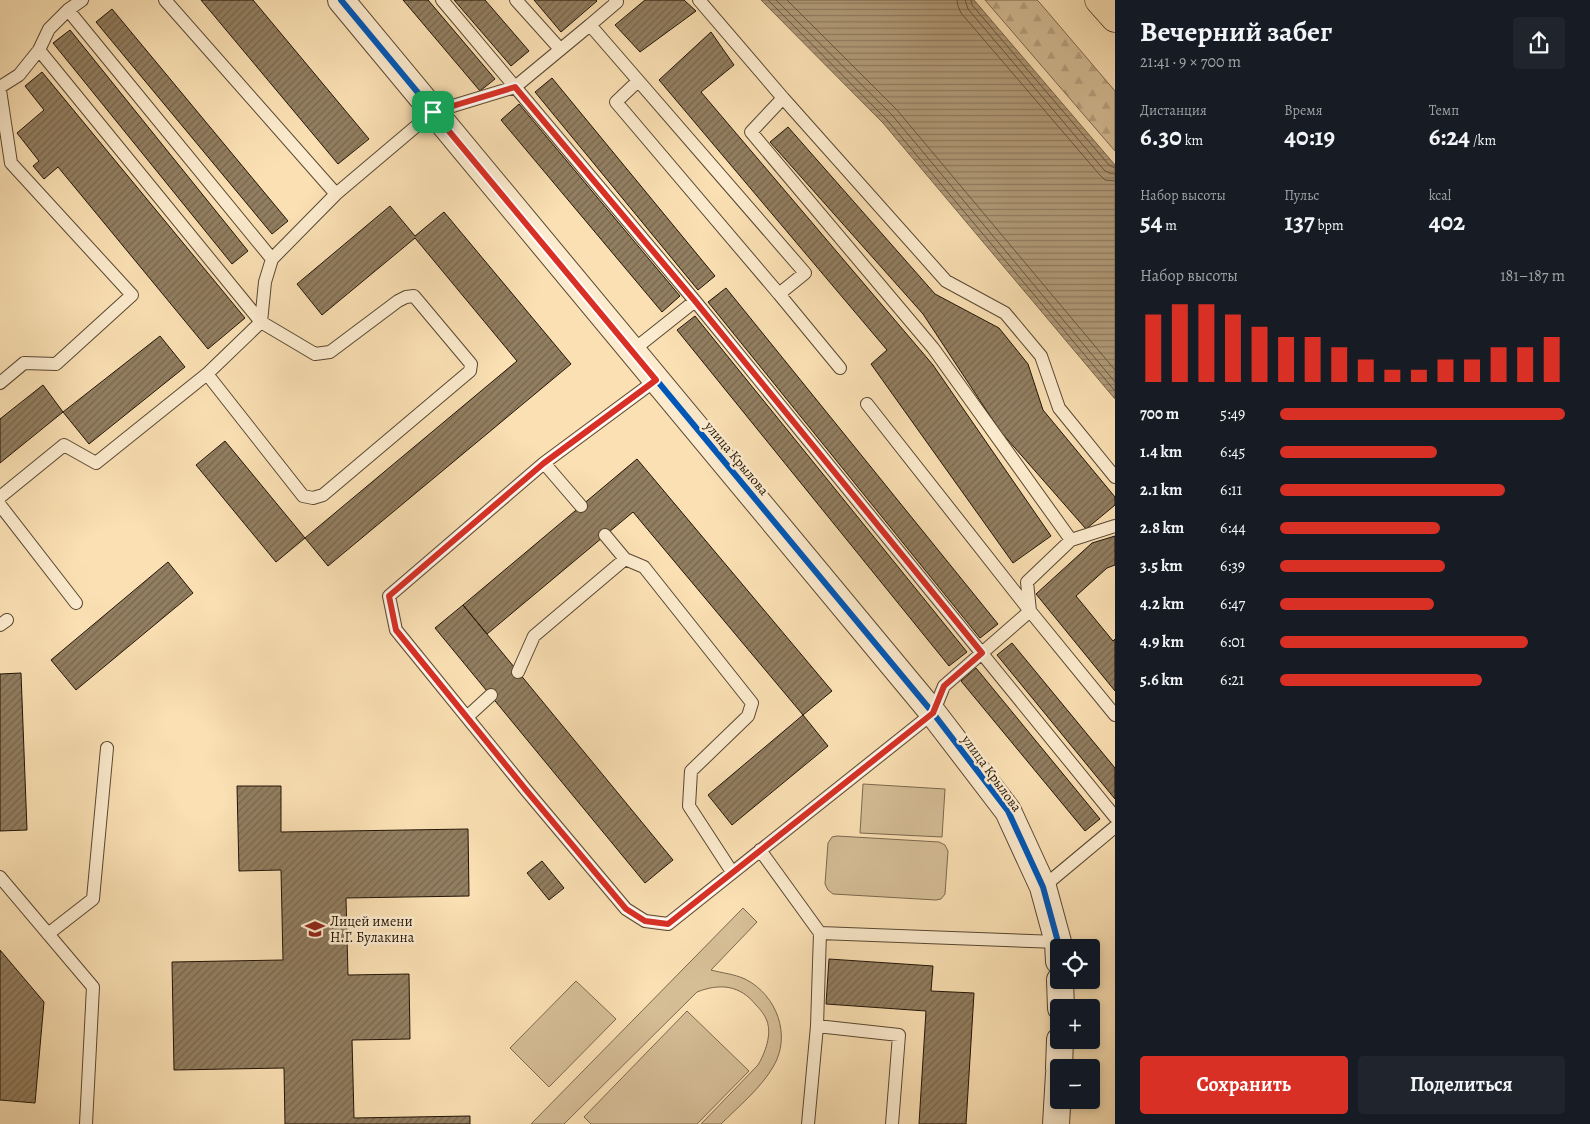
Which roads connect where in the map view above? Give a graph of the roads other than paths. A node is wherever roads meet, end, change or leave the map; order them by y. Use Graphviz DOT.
graph roads {
  1 [pos="82,0"];
  2 [pos="165,0"];
  3 [pos="341,0"];
  4 [pos="442,0"];
  5 [pos="516,0"];
  6 [pos="699,0"];
  7 [pos="1099,0"];
  8 [pos="617,1"];
  9 [pos="68,10"];
  10 [pos="1115,18"];
  11 [pos="590,25"];
  12 [pos="39,50"];
  13 [pos="560,50"];
  14 [pos="638,81"];
  15 [pos="515,87"];
  16 [pos="0,89"];
  17 [pos="784,98"];
  18 [pos="433,112"];
  19 [pos="336,194"];
  20 [pos="272,259"];
  21 [pos="780,294"];
  22 [pos="695,301"];
  23 [pos="261,322"];
  24 [pos="632,351"];
  25 [pos="840,368"];
  26 [pos="206,374"];
  27 [pos="656,380"];
  28 [pos="0,383"];
  29 [pos="867,404"];
  30 [pos="544,463"];
  31 [pos="1115,477"];
  32 [pos="0,497"];
  33 [pos="0,505"];
  34 [pos="581,506"];
  35 [pos="1115,526"];
  36 [pos="605,535"];
  37 [pos="1071,540"];
  38 [pos="625,559"];
  39 [pos="76,603"];
  40 [pos="1030,611"];
  41 [pos="982,653"];
  42 [pos="518,672"];
  43 [pos="491,695"];
  44 [pos="933,713"];
  45 [pos="1115,715"];
  46 [pos="467,717"];
  47 [pos="107,748"];
  48 [pos="1115,817"];
  49 [pos="1115,827"];
  50 [pos="760,850"];
  51 [pos="732,872"];
  52 [pos="0,877"];
  53 [pos="1043,887"];
  54 [pos="820,933"];
  55 [pos="48,934"];
  56 [pos="1055,939"];
  57 [pos="1050,951"];
  58 [pos="817,1026"];
  59 [pos="1057,1109"];
  60 [pos="86,1124"];
  61 [pos="808,1124"];
  62 [pos="892,1124"];
  63 [pos="1056,1124"];
  1 -- 9 [label="lane"];
  2 -- 19 [label="lane"];
  3 -- 18 [label="street, улица Крылова"];
  4 -- 15 [label="lane"];
  5 -- 13 [label="lane"];
  6 -- 17 [label="lane"];
  7 -- 10 [label="main road"];
  8 -- 11 [label="lane"];
  9 -- 12 [label="lane"];
  9 -- 20 [label="lane"];
  11 -- 13 [label="lane"];
  11 -- 14 [label="lane"];
  12 -- 16 [label="lane"];
  12 -- 23 [label="lane"];
  13 -- 15 [label="lane"];
  14 -- 21 [label="lane"];
  14 -- 21 [label="lane"];
  15 -- 18 [label="lane"];
  15 -- 22 [label="lane"];
  16 -- 28 [label="lane"];
  17 -- 31 [label="lane"];
  17 -- 37 [label="lane"];
  18 -- 19 [label="lane"];
  18 -- 24 [label="street, улица Крылова"];
  19 -- 20 [label="lane"];
  20 -- 23 [label="lane"];
  21 -- 25 [label="lane"];
  22 -- 24 [label="lane"];
  22 -- 41 [label="lane"];
  23 -- 26 [label="lane"];
  23 -- 26 [label="lane"];
  24 -- 27 [label="street, улица Крылова"];
  26 -- 32 [label="lane"];
  27 -- 30 [label="lane"];
  27 -- 44 [label="street, улица Крылова"];
  29 -- 40 [label="lane"];
  30 -- 34 [label="lane"];
  30 -- 46 [label="lane"];
  33 -- 39 [label="lane"];
  35 -- 37 [label="lane"];
  36 -- 38 [label="lane"];
  37 -- 40 [label="lane"];
  38 -- 42 [label="lane"];
  38 -- 51 [label="lane"];
  40 -- 41 [label="lane"];
  40 -- 45 [label="lane"];
  41 -- 44 [label="lane"];
  41 -- 48 [label="lane"];
  43 -- 46 [label="lane"];
  44 -- 50 [label="lane"];
  44 -- 53 [label="street, улица Крылова"];
  46 -- 51 [label="lane"];
  47 -- 55 [label="lane"];
  49 -- 53 [label="lane"];
  50 -- 51 [label="lane"];
  50 -- 54 [label="lane"];
  52 -- 55 [label="lane"];
  53 -- 56 [label="street, улица Крылова"];
  54 -- 57 [label="lane"];
  54 -- 58 [label="lane"];
  55 -- 60 [label="lane"];
  58 -- 61 [label="lane"];
  58 -- 62 [label="lane"];
  59 -- 63 [label="street"];
}
